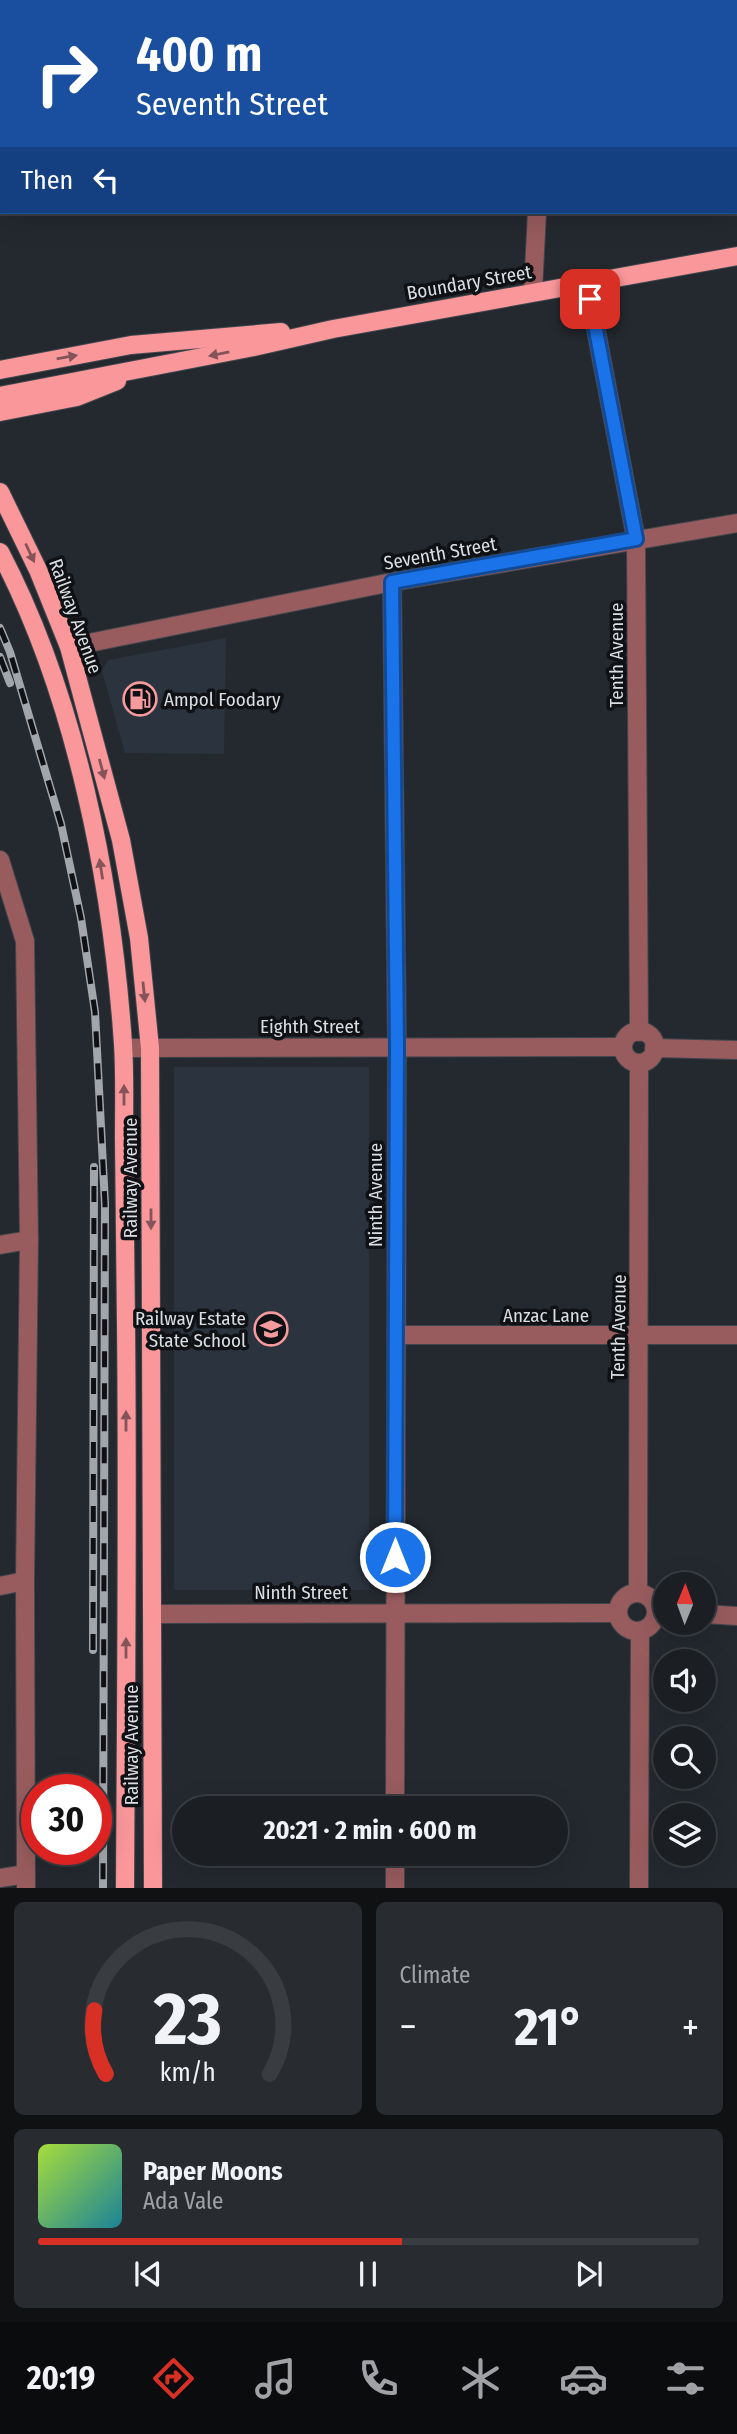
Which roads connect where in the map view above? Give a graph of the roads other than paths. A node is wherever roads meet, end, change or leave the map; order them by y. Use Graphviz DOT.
graph roads {
  1 [pos="537,214"];
  2 [pos="737,256"];
  3 [pos="587,283"];
  4 [pos="533,291"];
  5 [pos="333,329"];
  6 [pos="149,367"];
  7 [pos="0,370"];
  8 [pos="0,396"];
  9 [pos="0,412"];
  10 [pos="0,492"];
  11 [pos="737,523"];
  12 [pos="636,539"];
  13 [pos="0,552"];
  14 [pos="392,582"];
  15 [pos="69,647"];
  16 [pos="0,860"];
  17 [pos="639,1031"];
  18 [pos="397,1047"];
  19 [pos="623,1047"];
  20 [pos="124,1048"];
  21 [pos="150,1048"];
  22 [pos="654,1048"];
  23 [pos="737,1050"];
  24 [pos="639,1063"];
  25 [pos="29,1240"];
  26 [pos="0,1245"];
  27 [pos="396,1335"];
  28 [pos="737,1335"];
  29 [pos="639,1336"];
  30 [pos="25,1581"];
  31 [pos="0,1586"];
  32 [pos="638,1592"];
  33 [pos="653,1601"];
  34 [pos="395,1613"];
  35 [pos="618,1613"];
  36 [pos="152,1614"];
  37 [pos="716,1615"];
  38 [pos="737,1616"];
  39 [pos="653,1623"];
  40 [pos="640,1631"];
  41 [pos="395,1796"];
  42 [pos="395,1866"];
  43 [pos="0,1878"];
  44 [pos="26,1881"];
  45 [pos="125,1888"];
  46 [pos="153,1888"];
  47 [pos="395,1888"];
  48 [pos="639,1888"];
  1 -- 4 [label="street"];
  2 -- 3 [label="main road, Boundary Street"];
  3 -- 4 [label="main road, Boundary Street"];
  3 -- 12 [label="street, Tenth Avenue"];
  4 -- 5 [label="main road, Boundary Street"];
  5 -- 6 [label="main road, Boundary Street, one-way"];
  7 -- 5 [label="main road, Boundary Street, one-way"];
  6 -- 8 [label="main road, Boundary Street"];
  6 -- 9 [label="main road"];
  10 -- 15 [label="main road, Railway Avenue, one-way"];
  11 -- 12 [label="street, Seventh Street"];
  12 -- 14 [label="street, Seventh Street"];
  12 -- 17 [label="street, Tenth Avenue"];
  20 -- 13 [label="main road, Railway Avenue, one-way"];
  14 -- 15 [label="street, Seventh Street"];
  14 -- 18 [label="street, Ninth Avenue"];
  15 -- 21 [label="main road, Railway Avenue, one-way"];
  16 -- 25 [label="street"];
  17 -- 19 [label="street"];
  17 -- 22 [label="street"];
  18 -- 19 [label="street, Eighth Street"];
  18 -- 21 [label="street, Eighth Street"];
  18 -- 27 [label="street, Ninth Avenue"];
  19 -- 24 [label="street"];
  20 -- 21 [label="street, Eighth Street"];
  45 -- 20 [label="main road, Railway Avenue, one-way"];
  21 -- 36 [label="main road, Railway Avenue, one-way"];
  22 -- 23 [label="street"];
  22 -- 24 [label="street"];
  24 -- 29 [label="street, Tenth Avenue"];
  25 -- 26 [label="street"];
  25 -- 30 [label="street"];
  27 -- 29 [label="street, Anzac Lane"];
  27 -- 34 [label="street, Ninth Avenue"];
  28 -- 29 [label="street, Anzac Lane"];
  29 -- 32 [label="street, Tenth Avenue"];
  30 -- 31 [label="street"];
  30 -- 44 [label="street"];
  32 -- 33 [label="street"];
  32 -- 35 [label="street"];
  34 -- 35 [label="street, Ninth Street"];
  34 -- 36 [label="street, Ninth Street"];
  34 -- 41 [label="street, Ninth Avenue"];
  35 -- 40 [label="street"];
  36 -- 46 [label="main road, Railway Avenue"];
  37 -- 38 [label="street"];
  39 -- 40 [label="street"];
  40 -- 48 [label="street"];
  42 -- 47 [label="street"];
  43 -- 44 [label="street"];
}
